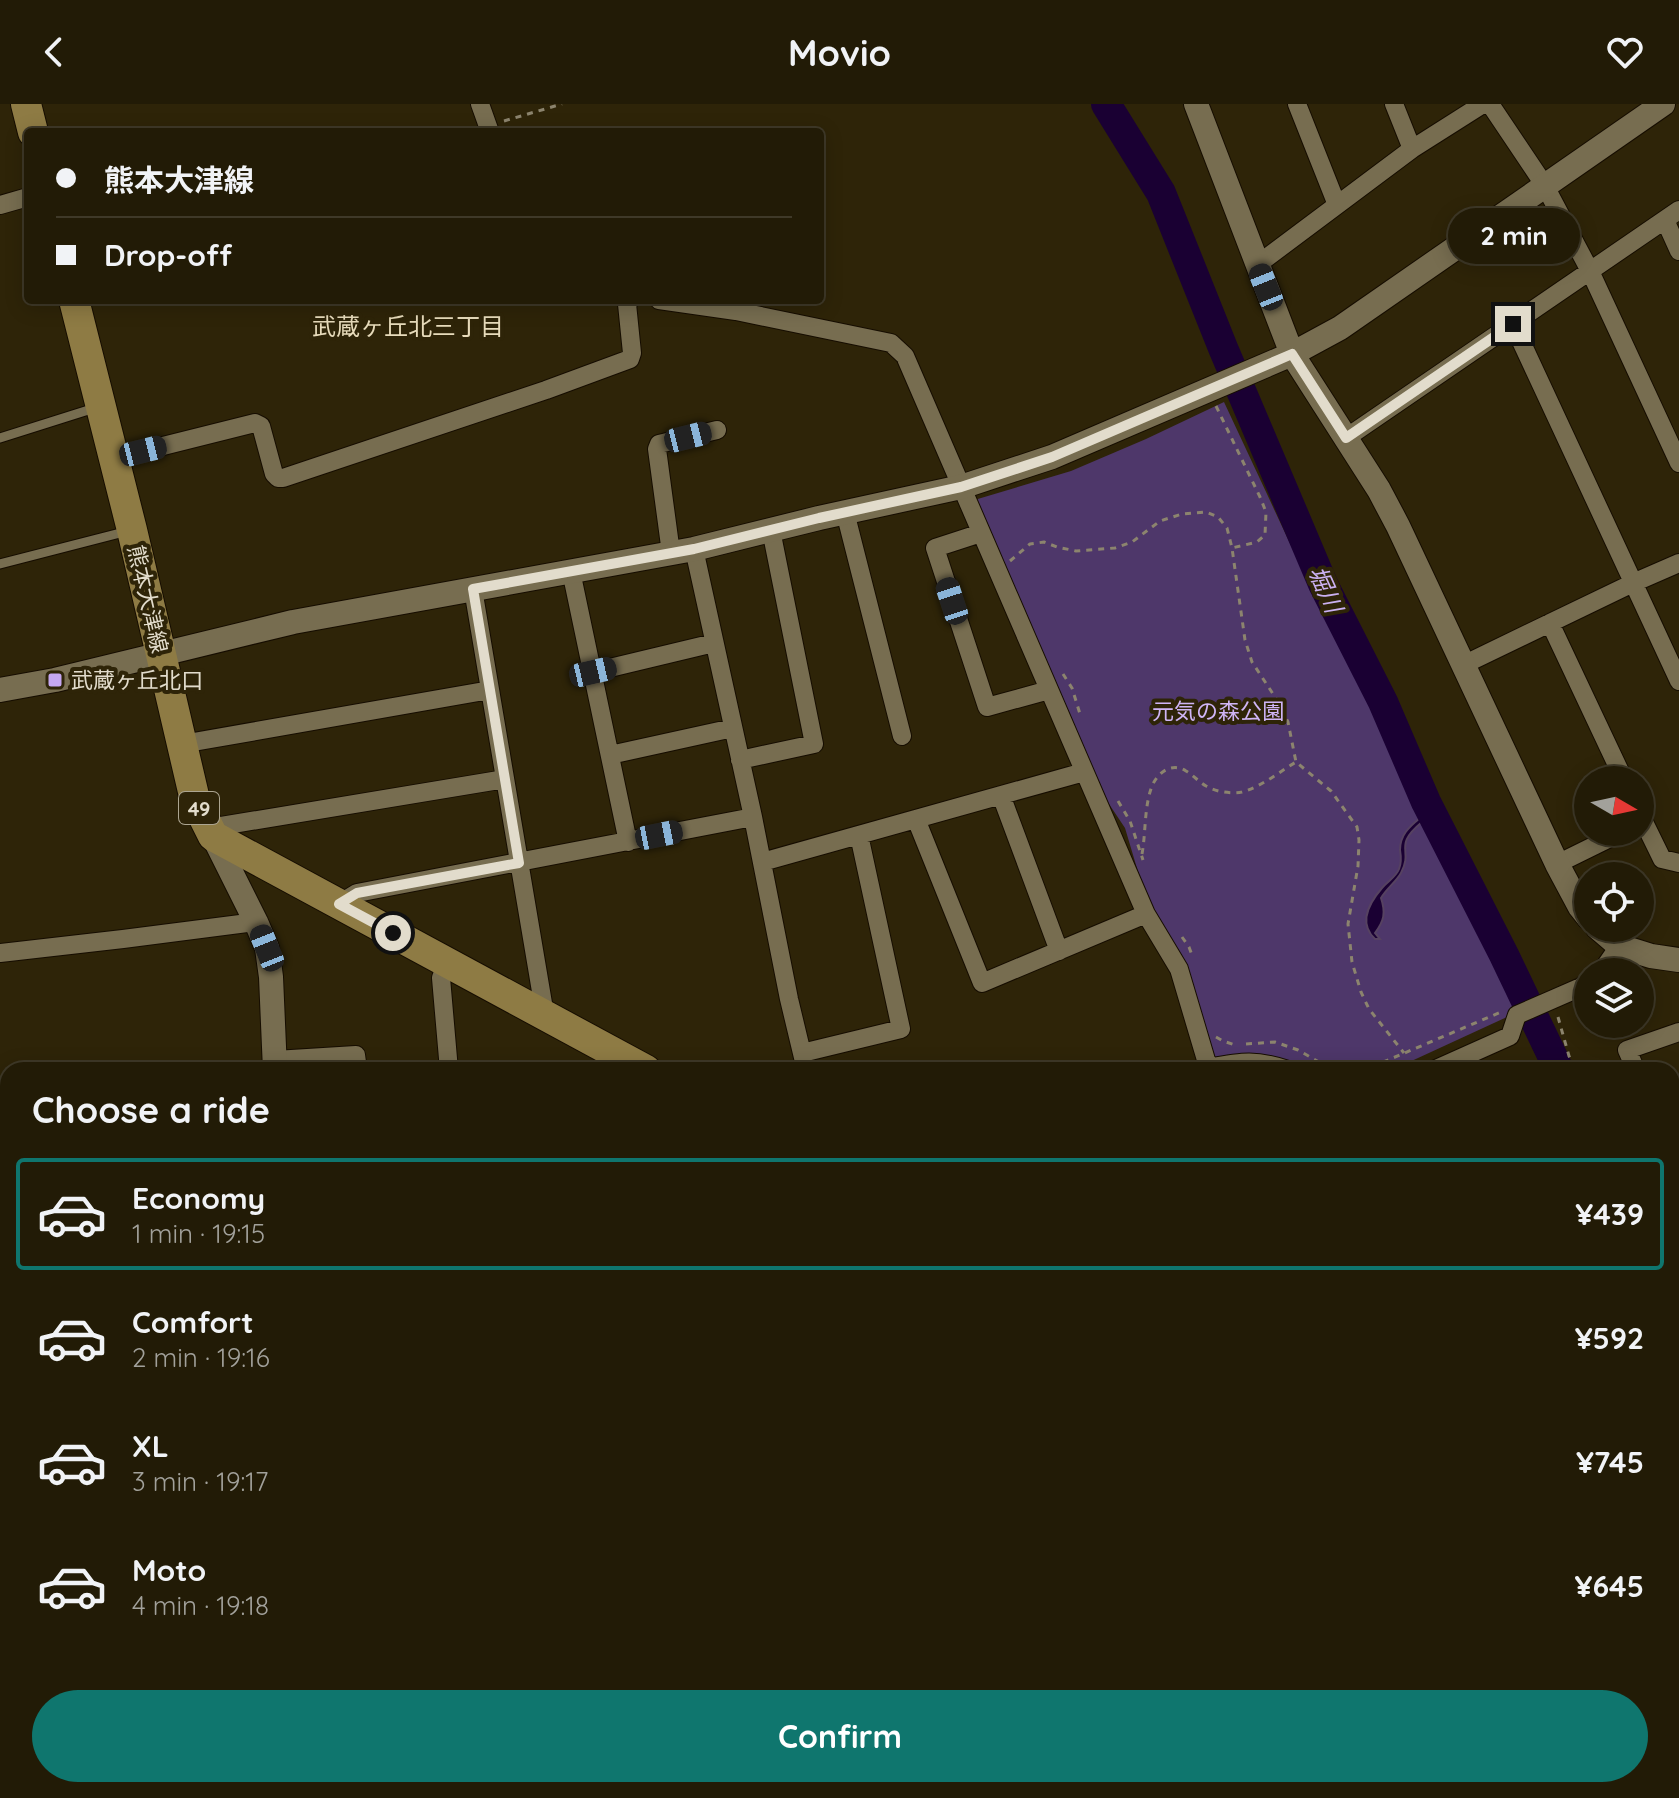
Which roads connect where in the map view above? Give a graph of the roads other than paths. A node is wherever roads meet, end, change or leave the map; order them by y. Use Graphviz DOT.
graph roads {
  1 [pos="26,104"];
  2 [pos="480,104"];
  3 [pos="1196,104"];
  4 [pos="1297,104"];
  5 [pos="1394,104"];
  6 [pos="1483,104"];
  7 [pos="1490,104"];
  8 [pos="1663,104"];
  9 [pos="32,128"];
  10 [pos="483,128"];
  11 [pos="1412,149"];
  12 [pos="1545,186"];
  13 [pos="24,198"];
  14 [pos="0,205"];
  15 [pos="1337,205"];
  16 [pos="1672,215"];
  17 [pos="1679,251"];
  18 [pos="1257,265"];
  19 [pos="1590,271"];
  20 [pos="75,304"];
  21 [pos="627,304"];
  22 [pos="687,304"];
  23 [pos="1513,324"];
  24 [pos="1292,354"];
  25 [pos="101,406"];
  26 [pos="717,430"];
  27 [pos="0,438"];
  28 [pos="1346,438"];
  29 [pos="115,458"];
  30 [pos="1679,463"];
  31 [pos="961,487"];
  32 [pos="845,512"];
  33 [pos="132,530"];
  34 [pos="771,530"];
  35 [pos="981,533"];
  36 [pos="682,551"];
  37 [pos="1679,563"];
  38 [pos="0,564"];
  39 [pos="571,571"];
  40 [pos="1633,583"];
  41 [pos="473,589"];
  42 [pos="1550,623"];
  43 [pos="714,643"];
  44 [pos="161,655"];
  45 [pos="1463,665"];
  46 [pos="593,672"];
  47 [pos="1679,681"];
  48 [pos="0,690"];
  49 [pos="490,690"];
  50 [pos="1049,690"];
  51 [pos="733,728"];
  52 [pos="902,736"];
  53 [pos="182,744"];
  54 [pos="610,755"];
  55 [pos="740,760"];
  56 [pos="1617,766"];
  57 [pos="1084,772"];
  58 [pos="505,779"];
  59 [pos="1001,795"];
  60 [pos="753,817"];
  61 [pos="916,819"];
  62 [pos="211,832"];
  63 [pos="859,835"];
  64 [pos="628,842"];
  65 [pos="1654,844"];
  66 [pos="1594,846"];
  67 [pos="762,862"];
  68 [pos="519,863"];
  69 [pos="1679,863"];
  70 [pos="1557,864"];
  71 [pos="1574,896"];
  72 [pos="339,904"];
  73 [pos="1146,914"];
  74 [pos="256,922"];
  75 [pos="1614,942"];
  76 [pos="1619,946"];
  77 [pos="1059,951"];
  78 [pos="0,953"];
  79 [pos="1611,958"];
  80 [pos="1679,960"];
  81 [pos="447,962"];
  82 [pos="1574,990"];
  83 [pos="545,1015"];
  84 [pos="1679,1032"];
  85 [pos="275,1062"];
  86 [pos="299,1062"];
  87 [pos="357,1062"];
  88 [pos="448,1062"];
  89 [pos="631,1062"];
  90 [pos="804,1062"];
  91 [pos="1206,1062"];
  92 [pos="1452,1062"];
  93 [pos="1632,1062"];
  1 -- 9 [label="main road"];
  2 -- 10 [label="street"];
  3 -- 18 [label="street"];
  4 -- 15 [label="street"];
  5 -- 11 [label="street"];
  6 -- 11 [label="street"];
  7 -- 12 [label="street"];
  8 -- 12 [label="street"];
  11 -- 15 [label="street"];
  12 -- 19 [label="street"];
  12 -- 24 [label="street"];
  13 -- 14 [label="street"];
  15 -- 18 [label="street"];
  16 -- 17 [label="street"];
  16 -- 19 [label="street"];
  18 -- 24 [label="street"];
  19 -- 23 [label="street"];
  19 -- 30 [label="street"];
  20 -- 25 [label="main road, 熊本大津線 / 49"];
  21 -- 29 [label="street"];
  22 -- 31 [label="street"];
  23 -- 28 [label="street"];
  23 -- 40 [label="street"];
  24 -- 28 [label="street"];
  24 -- 31 [label="street"];
  25 -- 27 [label="lane"];
  25 -- 29 [label="main road, 熊本大津線 / 49"];
  26 -- 36 [label="street"];
  28 -- 45 [label="street"];
  29 -- 33 [label="main road, 熊本大津線 / 49"];
  31 -- 32 [label="street"];
  31 -- 35 [label="street"];
  32 -- 34 [label="street"];
  32 -- 52 [label="street"];
  33 -- 38 [label="lane"];
  33 -- 44 [label="main road, 熊本大津線 / 49"];
  34 -- 36 [label="street"];
  34 -- 55 [label="street"];
  35 -- 50 [label="street"];
  35 -- 50 [label="street"];
  36 -- 39 [label="street"];
  36 -- 43 [label="street"];
  37 -- 40 [label="street"];
  39 -- 41 [label="street"];
  39 -- 46 [label="street"];
  40 -- 42 [label="street"];
  40 -- 47 [label="street"];
  41 -- 44 [label="street"];
  41 -- 49 [label="street"];
  42 -- 45 [label="street"];
  42 -- 56 [label="street"];
  43 -- 46 [label="street"];
  43 -- 51 [label="street"];
  44 -- 48 [label="street"];
  44 -- 53 [label="main road, 熊本大津線 / 49"];
  45 -- 70 [label="street"];
  46 -- 54 [label="street"];
  49 -- 53 [label="street"];
  49 -- 58 [label="street"];
  50 -- 57 [label="street"];
  51 -- 54 [label="street"];
  51 -- 55 [label="street"];
  53 -- 62 [label="main road, 熊本大津線 / 49"];
  54 -- 64 [label="street"];
  55 -- 60 [label="street"];
  57 -- 59 [label="street"];
  57 -- 73 [label="street"];
  58 -- 62 [label="street"];
  58 -- 68 [label="street"];
  59 -- 61 [label="street"];
  59 -- 77 [label="street"];
  60 -- 64 [label="street"];
  60 -- 67 [label="street"];
  61 -- 63 [label="street"];
  61 -- 77 [label="street"];
  62 -- 72 [label="main road, 49"];
  62 -- 74 [label="street"];
  63 -- 67 [label="street"];
  63 -- 90 [label="street"];
  64 -- 68 [label="street"];
  65 -- 69 [label="street"];
  66 -- 70 [label="street"];
  67 -- 90 [label="street"];
  68 -- 72 [label="street"];
  68 -- 83 [label="street"];
  70 -- 71 [label="street"];
  72 -- 81 [label="main road, 49"];
  73 -- 77 [label="street"];
  73 -- 91 [label="street"];
  74 -- 78 [label="street"];
  74 -- 85 [label="street"];
  75 -- 76 [label="street"];
  76 -- 79 [label="street"];
  76 -- 80 [label="street"];
  81 -- 83 [label="main road, 49"];
  81 -- 88 [label="street"];
  82 -- 92 [label="street"];
  83 -- 89 [label="main road, 49"];
  84 -- 93 [label="street"];
  86 -- 87 [label="street"];
}
